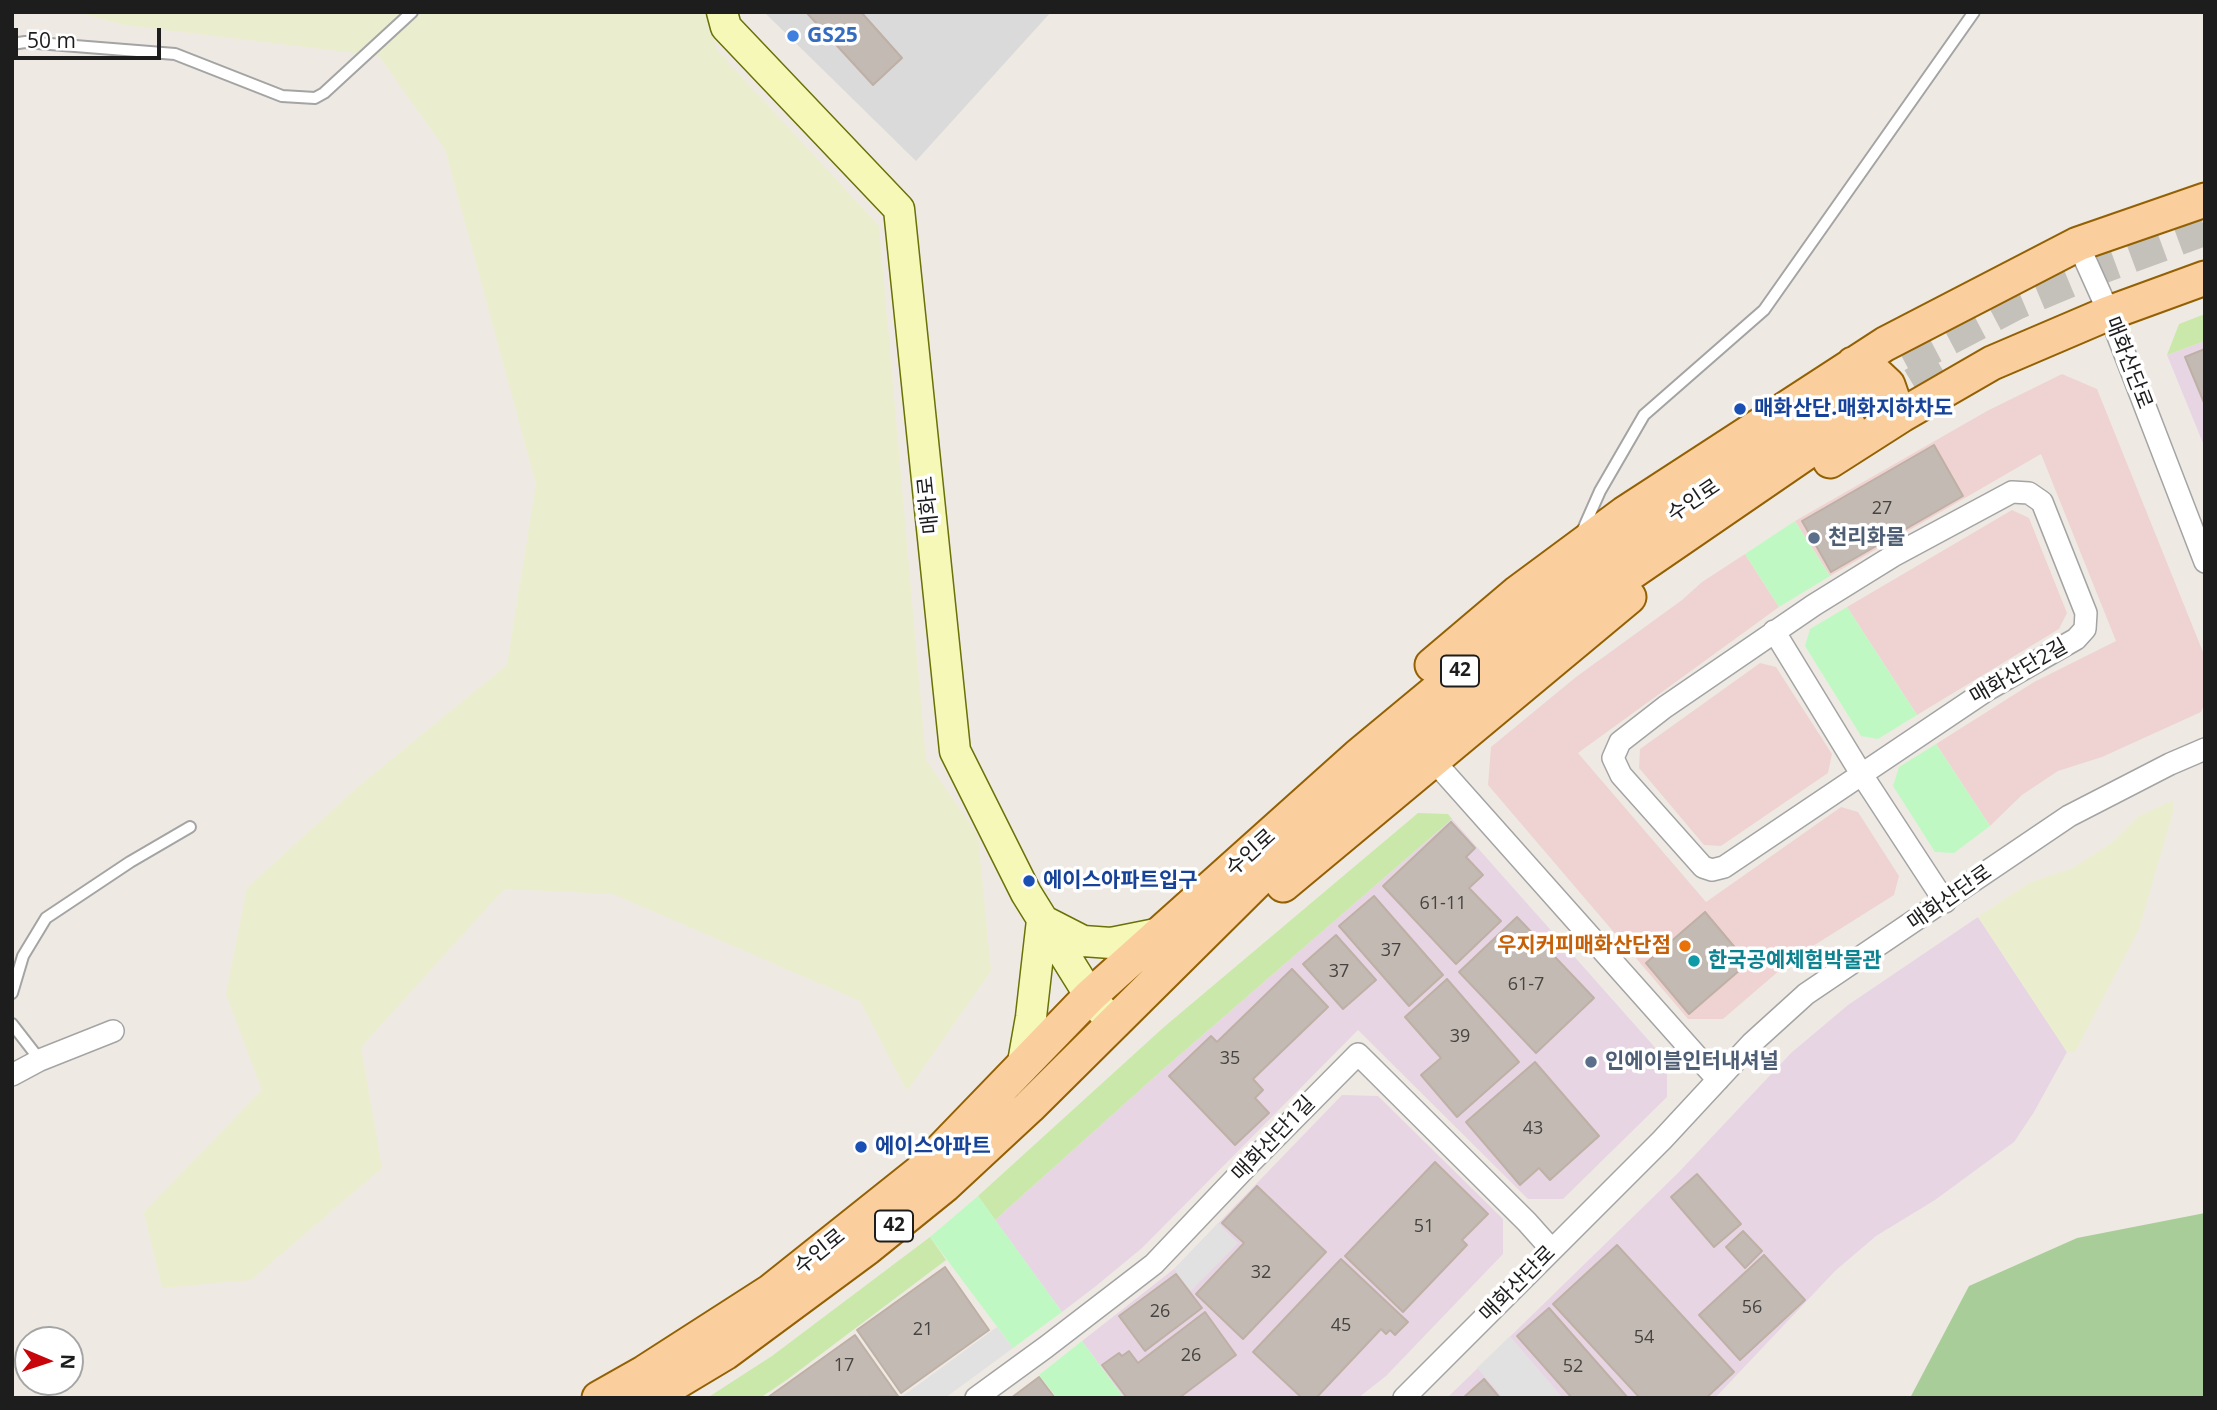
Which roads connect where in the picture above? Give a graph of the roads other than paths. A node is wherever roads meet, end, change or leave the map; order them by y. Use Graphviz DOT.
graph roads {
  1 [pos="412,12"];
  2 [pos="722,12"];
  3 [pos="1974,12"];
  4 [pos="12,44"];
  5 [pos="2205,200"];
  6 [pos="2078,244"];
  7 [pos="2205,278"];
  8 [pos="2109,313"];
  9 [pos="1869,396"];
  10 [pos="1573,551"];
  11 [pos="2205,562"];
  12 [pos="1774,632"];
  13 [pos="2205,749"];
  14 [pos="1433,760"];
  15 [pos="1862,775"];
  16 [pos="190,827"];
  17 [pos="1945,902"];
  18 [pos="1042,920"];
  19 [pos="1173,942"];
  20 [pos="12,993"];
  21 [pos="1090,996"];
  22 [pos="12,1024"];
  23 [pos="1113,1024"];
  24 [pos="113,1031"];
  25 [pos="40,1059"];
  26 [pos="1022,1068"];
  27 [pos="12,1075"];
  28 [pos="1718,1080"];
  29 [pos="1552,1250"];
  30 [pos="599,1398"];
  31 [pos="650,1398"];
  32 [pos="976,1398"];
  33 [pos="1404,1398"];
  1 -- 4 [label="lane"];
  2 -- 18 [label="street, 매화로"];
  3 -- 10 [label="lane"];
  5 -- 6 [label="main road"];
  6 -- 8 [label="street, 매화산단로"];
  6 -- 9 [label="main road"];
  7 -- 8 [label="main road"];
  8 -- 9 [label="main road"];
  8 -- 11 [label="street, 매화산단로"];
  9 -- 10 [label="main road"];
  9 -- 14 [label="main road"];
  9 -- 19 [label="main road, 수인로 / 42"];
  10 -- 19 [label="main road"];
  12 -- 15 [label="street"];
  12 -- 15 [label="street, 매화산단2길"];
  12 -- 15 [label="street, 매화산단2길"];
  13 -- 17 [label="street, 매화산단로"];
  14 -- 19 [label="main road"];
  14 -- 28 [label="street"];
  15 -- 17 [label="street"];
  16 -- 20 [label="lane"];
  17 -- 28 [label="street, 매화산단로"];
  18 -- 19 [label="street"];
  18 -- 21 [label="street, 매화로"];
  18 -- 26 [label="street"];
  19 -- 21 [label="main road, 수인로 / 42"];
  19 -- 23 [label="main road, 수인로 / 42"];
  21 -- 23 [label="street, 매화로"];
  21 -- 26 [label="main road, 수인로 / 42"];
  22 -- 25 [label="lane"];
  23 -- 31 [label="main road, 수인로 / 42"];
  24 -- 25 [label="street"];
  25 -- 27 [label="street"];
  26 -- 30 [label="main road, 수인로 / 42"];
  28 -- 29 [label="street, 매화산단로"];
  29 -- 32 [label="street, 매화산단1길"];
  29 -- 33 [label="street, 매화산단로"];
}
